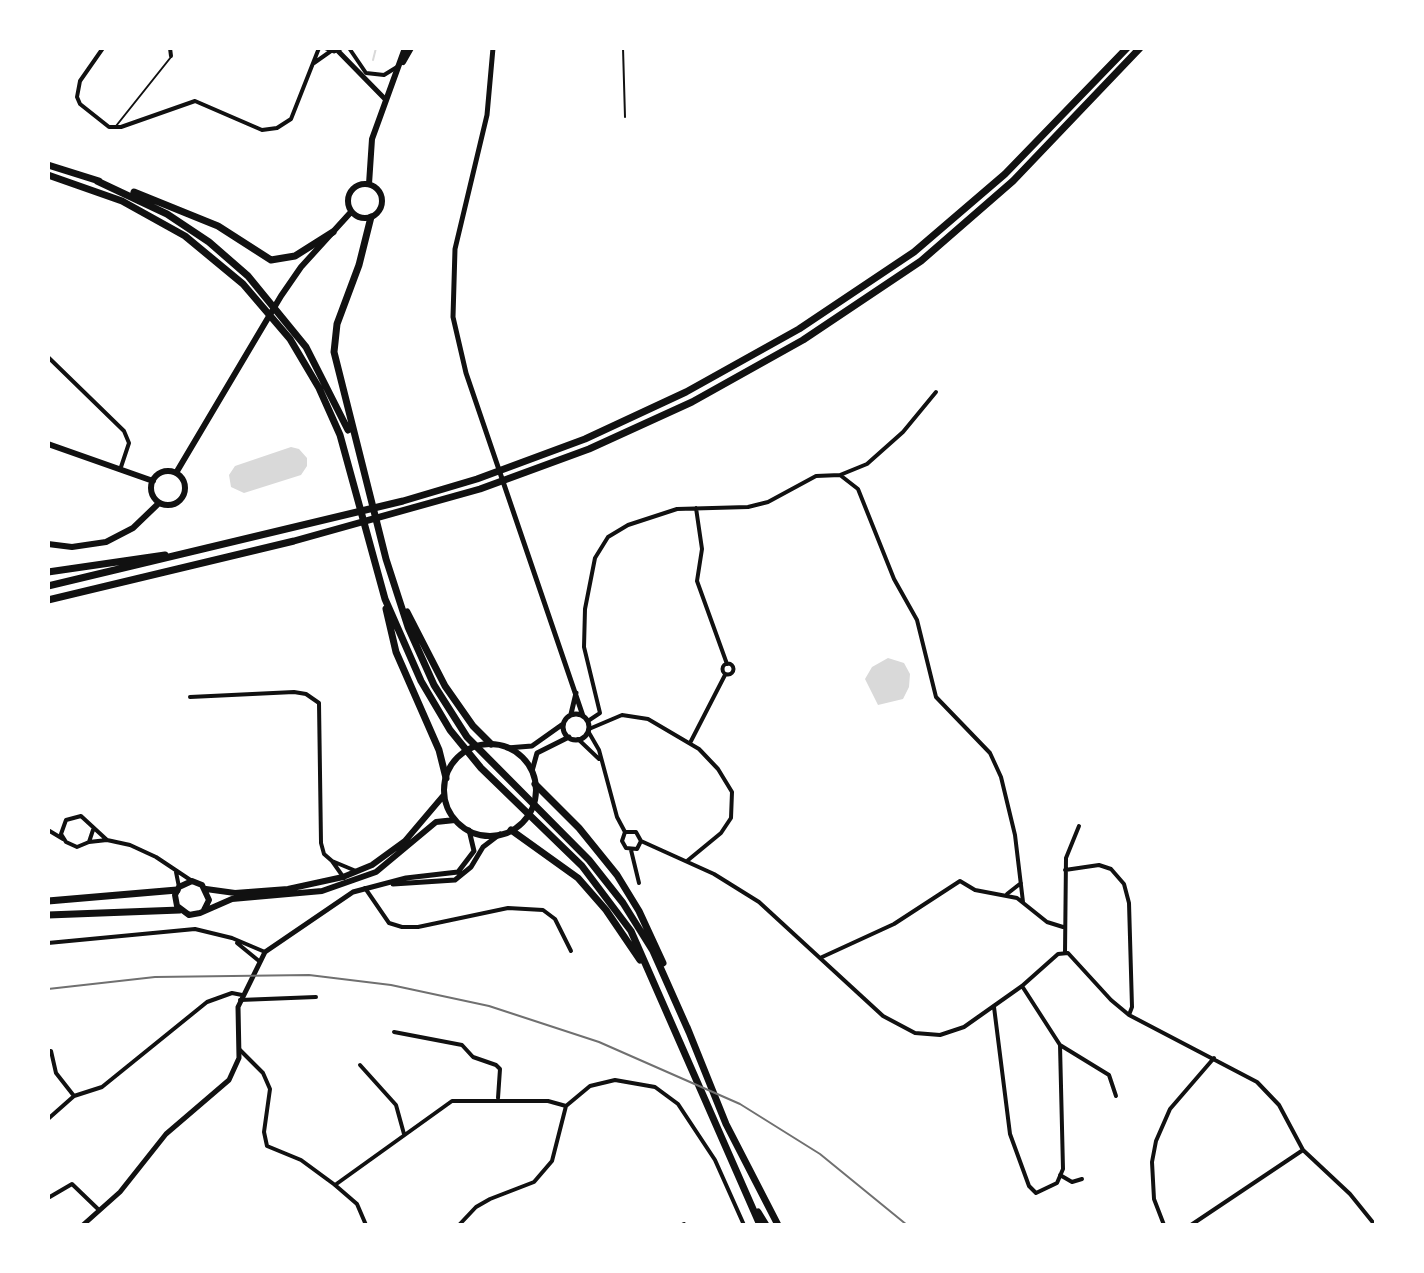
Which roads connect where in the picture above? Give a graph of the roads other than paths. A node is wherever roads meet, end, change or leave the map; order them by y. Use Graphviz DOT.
graph roads {
  1 [pos="103,48"];
  2 [pos="170,48"];
  3 [pos="319,48"];
  4 [pos="349,48"];
  5 [pos="493,48"];
  6 [pos="623,48"];
  7 [pos="1127,48"];
  8 [pos="1140,48"];
  9 [pos="334,49"];
  10 [pos="409,49"];
  11 [pos="171,56"];
  12 [pos="312,64"];
  13 [pos="399,65"];
  14 [pos="395,75"];
  15 [pos="384,98"];
  16 [pos="625,117"];
  17 [pos="115,128"];
  18 [pos="48,165"];
  19 [pos="48,175"];
  20 [pos="97,181"];
  21 [pos="369,184"];
  22 [pos="351,212"];
  23 [pos="371,217"];
  24 [pos="333,232"];
  25 [pos="48,357"];
  26 [pos="936,392"];
  27 [pos="48,444"];
  28 [pos="357,451"];
  29 [pos="120,470"];
  30 [pos="176,473"];
  31 [pos="840,475"];
  32 [pos="153,481"];
  33 [pos="159,503"];
  34 [pos="696,508"];
  35 [pos="48,544"];
  36 [pos="191,552"];
  37 [pos="386,559"];
  38 [pos="48,572"];
  39 [pos="48,586"];
  40 [pos="385,599"];
  41 [pos="48,600"];
  42 [pos="727,664"];
  43 [pos="725,675"];
  44 [pos="577,692"];
  45 [pos="190,697"];
  46 [pos="570,716"];
  47 [pos="564,724"];
  48 [pos="587,724"];
  49 [pos="570,737"];
  50 [pos="578,739"];
  51 [pos="690,743"];
  52 [pos="487,744"];
  53 [pos="507,748"];
  54 [pos="602,762"];
  55 [pos="532,771"];
  56 [pos="446,778"];
  57 [pos="535,784"];
  58 [pos="444,795"];
  59 [pos="455,820"];
  60 [pos="63,823"];
  61 [pos="1079,826"];
  62 [pos="48,829"];
  63 [pos="93,830"];
  64 [pos="469,830"];
  65 [pos="511,830"];
  66 [pos="625,832"];
  67 [pos="500,834"];
  68 [pos="63,839"];
  69 [pos="107,840"];
  70 [pos="641,841"];
  71 [pos="89,842"];
  72 [pos="631,850"];
  73 [pos="332,861"];
  74 [pos="687,861"];
  75 [pos="1065,870"];
  76 [pos="358,871"];
  77 [pos="176,872"];
  78 [pos="343,877"];
  79 [pos="365,877"];
  80 [pos="192,881"];
  81 [pos="639,883"];
  82 [pos="1021,883"];
  83 [pos="380,884"];
  84 [pos="178,888"];
  85 [pos="365,888"];
  86 [pos="206,889"];
  87 [pos="1007,894"];
  88 [pos="48,901"];
  89 [pos="1023,902"];
  90 [pos="180,910"];
  91 [pos="204,910"];
  92 [pos="48,915"];
  93 [pos="1063,927"];
  94 [pos="232,938"];
  95 [pos="48,943"];
  96 [pos="571,951"];
  97 [pos="265,952"];
  98 [pos="1065,953"];
  99 [pos="820,958"];
  100 [pos="259,961"];
  101 [pos="656,986"];
  102 [pos="1022,986"];
  103 [pos="241,997"];
  104 [pos="316,997"];
  105 [pos="994,1007"];
  106 [pos="1129,1015"];
  107 [pos="394,1032"];
  108 [pos="689,1032"];
  109 [pos="1060,1045"];
  110 [pos="239,1049"];
  111 [pos="48,1051"];
  112 [pos="1214,1058"];
  113 [pos="360,1065"];
  114 [pos="74,1096"];
  115 [pos="1116,1096"];
  116 [pos="498,1099"];
  117 [pos="566,1106"];
  118 [pos="48,1119"];
  119 [pos="404,1134"];
  120 [pos="1303,1150"];
  121 [pos="1060,1175"];
  122 [pos="1082,1179"];
  123 [pos="335,1185"];
  124 [pos="745,1190"];
  125 [pos="48,1198"];
  126 [pos="101,1212"];
  127 [pos="83,1225"];
  128 [pos="366,1225"];
  129 [pos="459,1225"];
  130 [pos="744,1225"];
  131 [pos="760,1225"];
  132 [pos="766,1225"];
  133 [pos="778,1225"];
  134 [pos="1164,1225"];
  135 [pos="1191,1225"];
  136 [pos="1375,1225"];
  1 -- 17 [label="street"];
  2 -- 11 [label="street"];
  3 -- 12 [label="street"];
  4 -- 13 [label="street"];
  5 -- 44 [label="street"];
  6 -- 16 [label="lane"];
  7 -- 36 [label="highway"];
  8 -- 41 [label="highway"];
  9 -- 12 [label="street"];
  9 -- 15 [label="street"];
  10 -- 13 [label="main road"];
  10 -- 14 [label="main road"];
  11 -- 17 [label="lane"];
  12 -- 17 [label="street"];
  13 -- 14 [label="main road"];
  14 -- 15 [label="main road"];
  15 -- 21 [label="main road"];
  18 -- 20 [label="highway"];
  19 -- 40 [label="highway"];
  20 -- 24 [label="highway"];
  20 -- 28 [label="highway"];
  21 -- 22 [label="main road"];
  21 -- 23 [label="main road"];
  22 -- 23 [label="main road"];
  22 -- 24 [label="main road"];
  23 -- 28 [label="highway"];
  24 -- 30 [label="main road"];
  25 -- 29 [label="street"];
  26 -- 31 [label="street"];
  27 -- 29 [label="main road"];
  28 -- 37 [label="highway"];
  29 -- 32 [label="main road"];
  30 -- 32 [label="main road"];
  30 -- 33 [label="main road"];
  31 -- 34 [label="street"];
  31 -- 82 [label="street"];
  32 -- 33 [label="main road"];
  33 -- 35 [label="main road"];
  34 -- 42 [label="street"];
  34 -- 48 [label="street"];
  36 -- 38 [label="highway"];
  36 -- 39 [label="highway"];
  37 -- 52 [label="highway"];
  37 -- 108 [label="highway"];
  40 -- 56 [label="highway"];
  40 -- 101 [label="highway"];
  42 -- 43 [label="street"];
  42 -- 43 [label="street"];
  43 -- 51 [label="street"];
  44 -- 46 [label="street"];
  44 -- 48 [label="street"];
  45 -- 73 [label="street"];
  46 -- 47 [label="street"];
  46 -- 48 [label="street"];
  47 -- 49 [label="street"];
  47 -- 53 [label="street"];
  48 -- 50 [label="street"];
  48 -- 51 [label="street"];
  48 -- 54 [label="street"];
  49 -- 50 [label="street"];
  49 -- 55 [label="street"];
  50 -- 54 [label="street"];
  51 -- 74 [label="street"];
  52 -- 53 [label="main road"];
  52 -- 56 [label="main road"];
  53 -- 55 [label="main road"];
  54 -- 66 [label="street"];
  55 -- 57 [label="main road"];
  56 -- 58 [label="main road"];
  57 -- 65 [label="main road"];
  57 -- 108 [label="highway"];
  58 -- 59 [label="main road"];
  58 -- 76 [label="main road"];
  59 -- 64 [label="main road"];
  59 -- 79 [label="main road"];
  60 -- 62 [label="street"];
  60 -- 63 [label="street"];
  60 -- 68 [label="street"];
  61 -- 75 [label="street"];
  62 -- 68 [label="street"];
  63 -- 69 [label="street"];
  63 -- 71 [label="street"];
  64 -- 67 [label="main road"];
  64 -- 83 [label="street"];
  65 -- 67 [label="main road"];
  65 -- 101 [label="highway"];
  66 -- 70 [label="street"];
  66 -- 72 [label="street"];
  67 -- 83 [label="street"];
  68 -- 71 [label="street"];
  69 -- 71 [label="street"];
  69 -- 77 [label="street"];
  70 -- 72 [label="street"];
  70 -- 74 [label="street"];
  72 -- 81 [label="street"];
  73 -- 76 [label="street"];
  73 -- 78 [label="street"];
  74 -- 99 [label="street"];
  75 -- 93 [label="street"];
  75 -- 106 [label="street"];
  76 -- 78 [label="main road"];
  77 -- 80 [label="street"];
  77 -- 84 [label="street"];
  78 -- 79 [label="street"];
  78 -- 86 [label="main road"];
  79 -- 91 [label="main road"];
  80 -- 84 [label="main road"];
  80 -- 86 [label="main road"];
  82 -- 87 [label="street"];
  82 -- 89 [label="street"];
  83 -- 85 [label="street"];
  84 -- 88 [label="highway"];
  84 -- 90 [label="main road"];
  85 -- 96 [label="street"];
  85 -- 97 [label="street"];
  86 -- 91 [label="main road"];
  87 -- 89 [label="street"];
  87 -- 99 [label="street"];
  89 -- 93 [label="street"];
  90 -- 91 [label="main road"];
  90 -- 92 [label="highway"];
  93 -- 98 [label="street"];
  94 -- 95 [label="street"];
  94 -- 97 [label="street"];
  94 -- 100 [label="street"];
  97 -- 100 [label="street"];
  98 -- 102 [label="street"];
  98 -- 106 [label="street"];
  99 -- 105 [label="street"];
  100 -- 103 [label="street"];
  101 -- 124 [label="highway"];
  102 -- 105 [label="street"];
  102 -- 109 [label="street"];
  103 -- 104 [label="street"];
  103 -- 110 [label="street"];
  103 -- 114 [label="street"];
  105 -- 121 [label="street"];
  106 -- 112 [label="street"];
  107 -- 116 [label="street"];
  108 -- 133 [label="highway"];
  109 -- 115 [label="street"];
  109 -- 121 [label="street"];
  110 -- 123 [label="street"];
  110 -- 126 [label="street"];
  111 -- 114 [label="street"];
  112 -- 120 [label="street"];
  112 -- 134 [label="street"];
  113 -- 119 [label="street"];
  114 -- 118 [label="street"];
  116 -- 117 [label="street"];
  116 -- 119 [label="street"];
  117 -- 129 [label="street"];
  117 -- 130 [label="street"];
  119 -- 123 [label="street"];
  120 -- 135 [label="street"];
  120 -- 136 [label="street"];
  121 -- 122 [label="street"];
  123 -- 128 [label="street"];
  124 -- 131 [label="highway"];
  124 -- 132 [label="highway"];
  125 -- 126 [label="street"];
  126 -- 127 [label="street"];
}
